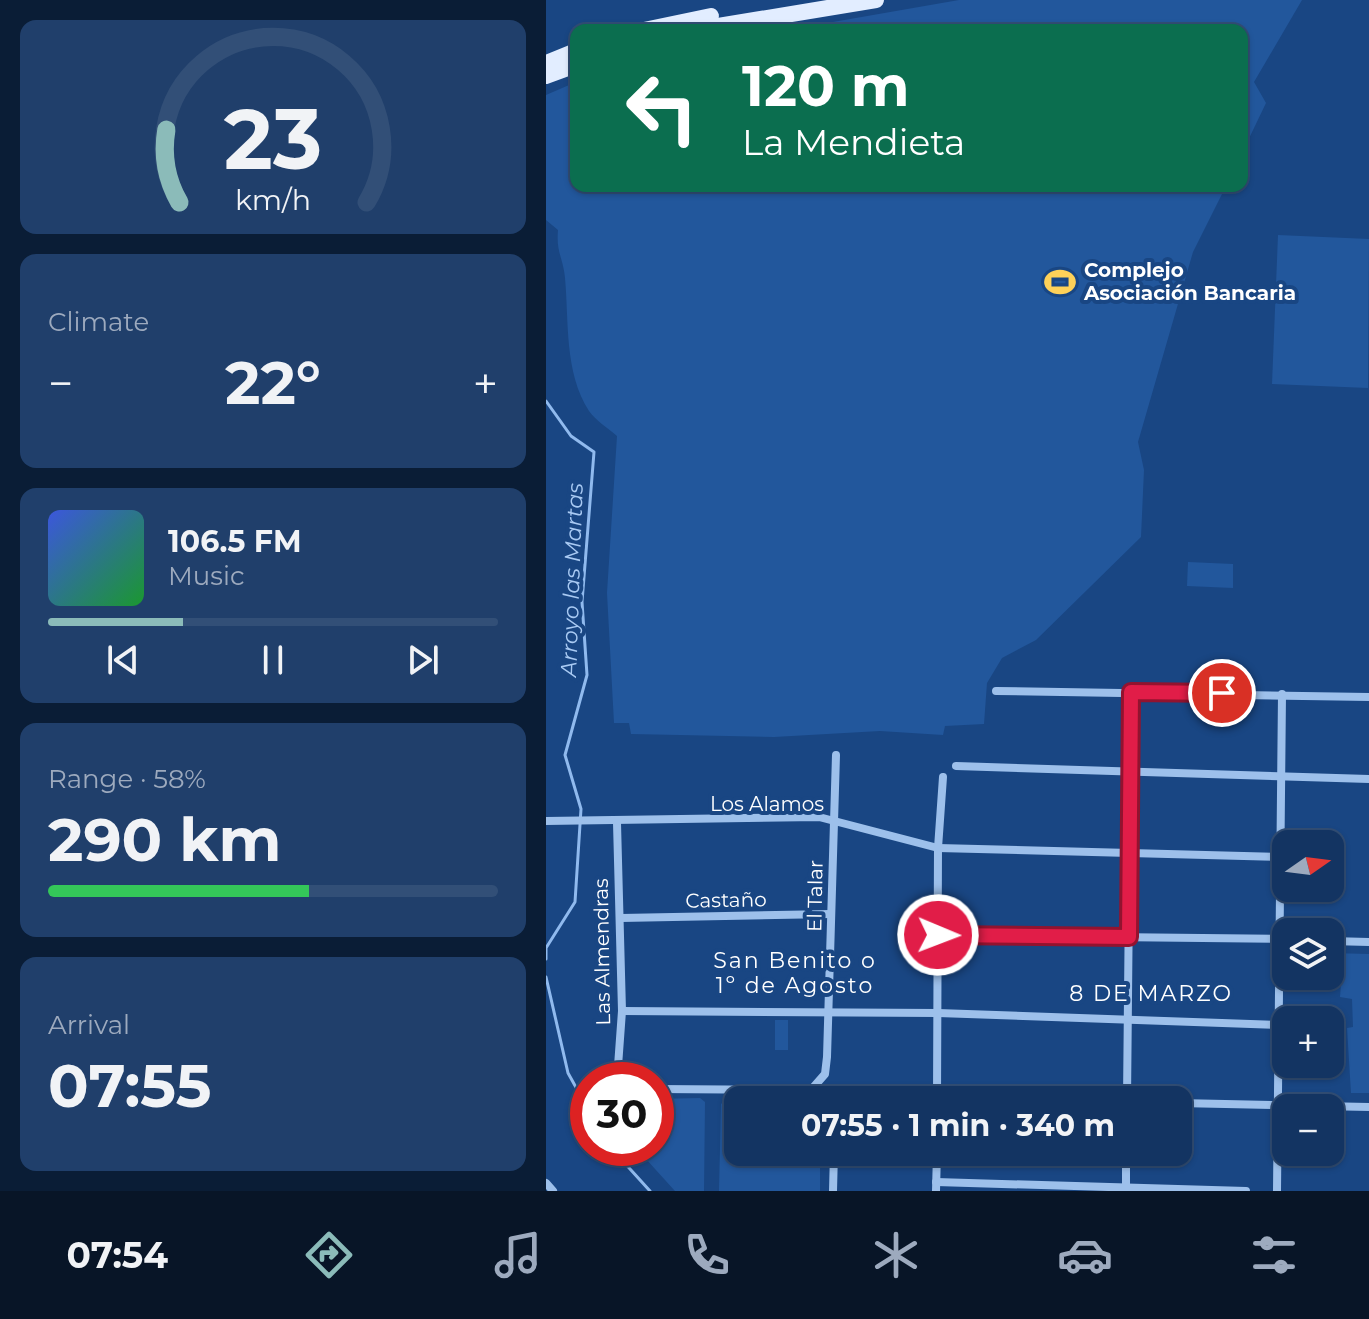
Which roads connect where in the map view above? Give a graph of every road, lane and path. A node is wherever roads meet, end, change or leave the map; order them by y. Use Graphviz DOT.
graph roads {
  1 [pos="807,0"];
  2 [pos="876,0"];
  3 [pos="677,24"];
  4 [pos="730,24"];
  5 [pos="570,53"];
  6 [pos="546,63"];
  7 [pos="570,67"];
  8 [pos="546,76"];
  9 [pos="996,691"];
  10 [pos="1131,692"];
  11 [pos="1282,694"];
  12 [pos="1369,697"];
  13 [pos="836,755"];
  14 [pos="956,766"];
  15 [pos="1130,770"];
  16 [pos="1280,776"];
  17 [pos="943,777"];
  18 [pos="1369,779"];
  19 [pos="833,820"];
  20 [pos="548,821"];
  21 [pos="617,823"];
  22 [pos="1279,830"];
  23 [pos="938,848"];
  24 [pos="1130,855"];
  25 [pos="1272,857"];
  26 [pos="831,914"];
  27 [pos="621,918"];
  28 [pos="938,935"];
  29 [pos="1129,937"];
  30 [pos="1272,939"];
  31 [pos="1344,941"];
  32 [pos="1369,942"];
  33 [pos="622,1011"];
  34 [pos="830,1012"];
  35 [pos="938,1013"];
  36 [pos="1128,1022"];
  37 [pos="1272,1025"];
  38 [pos="618,1062"];
  39 [pos="937,1086"];
  40 [pos="1127,1086"];
  41 [pos="674,1089"];
  42 [pos="1192,1103"];
  43 [pos="1272,1106"];
  44 [pos="1344,1107"];
  45 [pos="1369,1107"];
  46 [pos="834,1166"];
  47 [pos="937,1166"];
  48 [pos="1126,1166"];
  49 [pos="1277,1166"];
  50 [pos="546,1183"];
  51 [pos="936,1187"];
  52 [pos="1126,1189"];
  53 [pos="553,1191"];
  54 [pos="833,1191"];
  55 [pos="1246,1191"];
  56 [pos="1277,1191"];
  1 -- 3 [label="main road"];
  2 -- 4 [label="main road"];
  5 -- 6 [label="main road"];
  7 -- 8 [label="main road"];
  9 -- 10 [label="street"];
  10 -- 11 [label="street"];
  10 -- 15 [label="street"];
  11 -- 12 [label="street"];
  11 -- 16 [label="street"];
  13 -- 19 [label="street, El Talar"];
  14 -- 15 [label="street"];
  15 -- 16 [label="street"];
  15 -- 24 [label="street"];
  16 -- 18 [label="street"];
  16 -- 22 [label="street"];
  17 -- 23 [label="street"];
  19 -- 21 [label="street, Los Alamos"];
  19 -- 23 [label="street, Los Alamos"];
  19 -- 26 [label="street, El Talar"];
  20 -- 21 [label="street, Los Alamos"];
  21 -- 27 [label="street, Las Almendras"];
  23 -- 24 [label="street, Los Alamos"];
  23 -- 28 [label="street"];
  24 -- 25 [label="street, Los Alamos"];
  24 -- 29 [label="street"];
  26 -- 27 [label="street, Castaño"];
  26 -- 34 [label="street, El Talar"];
  27 -- 33 [label="street, Las Almendras"];
  28 -- 29 [label="street"];
  28 -- 35 [label="street"];
  29 -- 30 [label="street"];
  29 -- 36 [label="street"];
  31 -- 32 [label="street"];
  33 -- 34 [label="street"];
  33 -- 38 [label="street, Las Almendras"];
  34 -- 35 [label="street"];
  34 -- 41 [label="street, El Talar"];
  35 -- 36 [label="street"];
  35 -- 39 [label="street"];
  36 -- 37 [label="street"];
  36 -- 40 [label="street"];
  42 -- 43 [label="street"];
  44 -- 45 [label="street"];
  46 -- 54 [label="street"];
  47 -- 51 [label="street"];
  48 -- 52 [label="street"];
  49 -- 56 [label="street"];
  50 -- 53 [label="street"];
  51 -- 52 [label="street"];
  52 -- 55 [label="street"];
}
